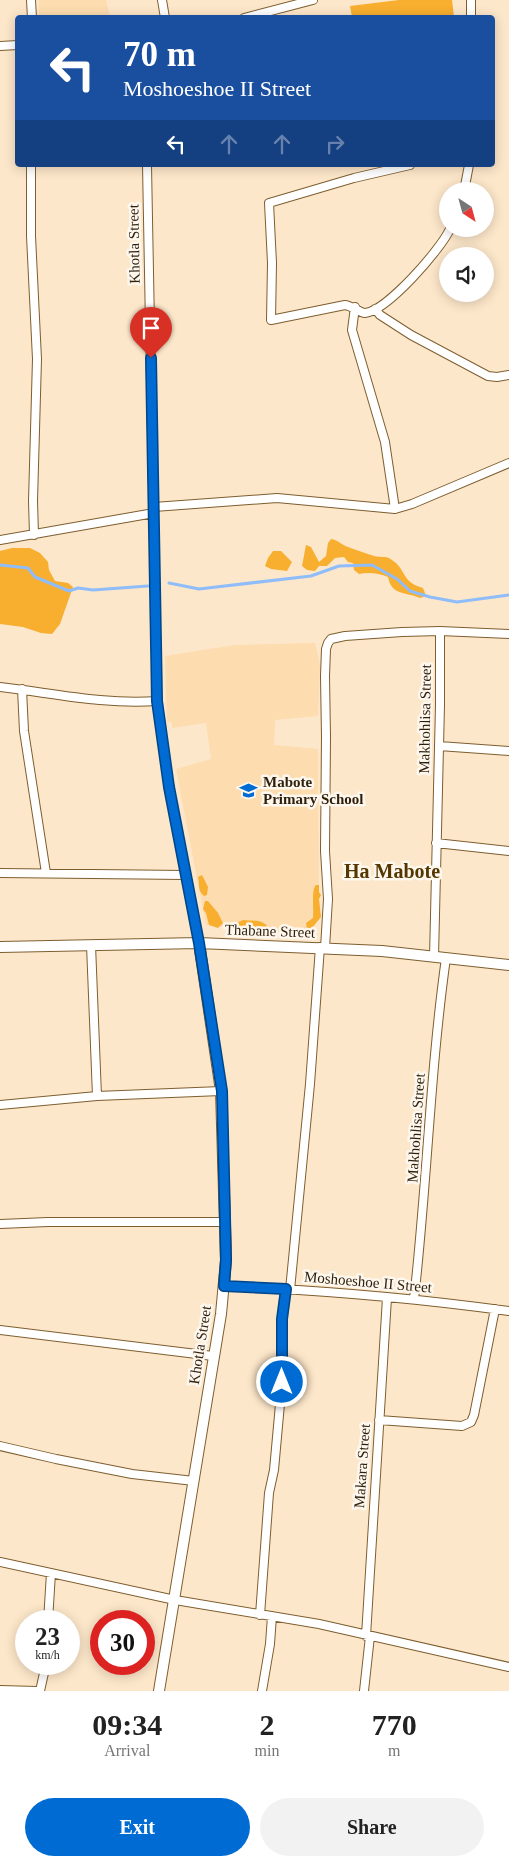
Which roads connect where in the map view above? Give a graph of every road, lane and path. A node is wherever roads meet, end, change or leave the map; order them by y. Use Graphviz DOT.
graph roads {
  1 [pos="31,0"];
  2 [pos="162,0"];
  3 [pos="313,0"];
  4 [pos="471,0"];
  5 [pos="32,15"];
  6 [pos="164,15"];
  7 [pos="256,15"];
  8 [pos="471,15"];
  9 [pos="0,46"];
  10 [pos="15,46"];
  11 [pos="31,167"];
  12 [pos="147,167"];
  13 [pos="401,167"];
  14 [pos="469,167"];
  15 [pos="466,182"];
  16 [pos="446,238"];
  17 [pos="355,307"];
  18 [pos="375,309"];
  19 [pos="509,375"];
  20 [pos="509,463"];
  21 [pos="395,508"];
  22 [pos="154,510"];
  23 [pos="34,535"];
  24 [pos="0,540"];
  25 [pos="440,631"];
  26 [pos="509,634"];
  27 [pos="0,686"];
  28 [pos="22,689"];
  29 [pos="157,701"];
  30 [pos="438,746"];
  31 [pos="509,751"];
  32 [pos="436,842"];
  33 [pos="509,851"];
  34 [pos="0,873"];
  35 [pos="46,873"];
  36 [pos="186,875"];
  37 [pos="199,943"];
  38 [pos="91,945"];
  39 [pos="0,947"];
  40 [pos="322,948"];
  41 [pos="434,957"];
  42 [pos="446,958"];
  43 [pos="509,966"];
  44 [pos="222,1091"];
  45 [pos="97,1096"];
  46 [pos="0,1105"];
  47 [pos="225,1222"];
  48 [pos="0,1224"];
  49 [pos="224,1286"];
  50 [pos="288,1289"];
  51 [pos="387,1298"];
  52 [pos="414,1299"];
  53 [pos="495,1309"];
  54 [pos="509,1311"];
  55 [pos="0,1330"];
  56 [pos="213,1356"];
  57 [pos="379,1420"];
  58 [pos="0,1446"];
  59 [pos="194,1481"];
  60 [pos="0,1562"];
  61 [pos="51,1573"];
  62 [pos="174,1600"];
  63 [pos="49,1610"];
  64 [pos="260,1615"];
  65 [pos="272,1616"];
  66 [pos="368,1636"];
  67 [pos="509,1667"];
  68 [pos="43,1675"];
  69 [pos="0,1690"];
  70 [pos="39,1691"];
  71 [pos="159,1691"];
  72 [pos="262,1691"];
  73 [pos="364,1691"];
  1 -- 5 [label="street"];
  2 -- 6 [label="street"];
  3 -- 7 [label="street"];
  4 -- 8 [label="street"];
  9 -- 10 [label="street"];
  11 -- 23 [label="street"];
  12 -- 22 [label="street, Khotla Street"];
  13 -- 17 [label="street"];
  14 -- 15 [label="street"];
  16 -- 18 [label="street"];
  17 -- 18 [label="street"];
  17 -- 21 [label="street"];
  18 -- 19 [label="street"];
  20 -- 21 [label="street"];
  21 -- 22 [label="street"];
  22 -- 23 [label="street"];
  22 -- 29 [label="street, Khotla Street"];
  23 -- 24 [label="street"];
  25 -- 26 [label="street"];
  25 -- 30 [label="street, Makhohlisa Street"];
  25 -- 40 [label="street"];
  27 -- 28 [label="street"];
  28 -- 29 [label="street"];
  28 -- 35 [label="street"];
  29 -- 36 [label="street, Khotla Street"];
  30 -- 31 [label="street"];
  30 -- 32 [label="street, Makhohlisa Street"];
  32 -- 33 [label="street"];
  32 -- 41 [label="street, Makhohlisa Street"];
  34 -- 35 [label="street"];
  35 -- 36 [label="street"];
  36 -- 37 [label="street, Khotla Street"];
  37 -- 38 [label="street, Thabane Street"];
  37 -- 40 [label="street, Thabane Street"];
  37 -- 44 [label="street, Khotla Street"];
  38 -- 39 [label="street, Thabane Street"];
  38 -- 45 [label="street"];
  40 -- 41 [label="street, Thabane Street"];
  40 -- 50 [label="street"];
  41 -- 42 [label="street, Thabane Street"];
  42 -- 43 [label="street, Thabane Street"];
  42 -- 52 [label="street, Makhohlisa Street"];
  44 -- 45 [label="street"];
  44 -- 47 [label="street, Khotla Street"];
  45 -- 46 [label="street"];
  47 -- 48 [label="street"];
  47 -- 49 [label="street, Khotla Street"];
  49 -- 50 [label="street, Moshoeshoe II Street"];
  49 -- 56 [label="street, Khotla Street"];
  50 -- 51 [label="street, Moshoeshoe II Street"];
  50 -- 64 [label="street"];
  51 -- 52 [label="street, Moshoeshoe II Street"];
  51 -- 57 [label="street, Makara Street"];
  52 -- 53 [label="street, Moshoeshoe II Street"];
  53 -- 54 [label="street, Moshoeshoe II Street"];
  53 -- 57 [label="street"];
  55 -- 56 [label="street"];
  56 -- 59 [label="street, Khotla Street"];
  57 -- 66 [label="street, Makara Street"];
  58 -- 59 [label="street"];
  59 -- 62 [label="street, Khotla Street"];
  60 -- 61 [label="street"];
  61 -- 62 [label="street"];
  61 -- 63 [label="street"];
  62 -- 64 [label="street"];
  62 -- 71 [label="street, Khotla Street"];
  64 -- 65 [label="street"];
  65 -- 66 [label="street"];
  65 -- 72 [label="street"];
  66 -- 67 [label="street"];
  66 -- 73 [label="street, Makara Street"];
  68 -- 70 [label="street"];
  69 -- 70 [label="street"];
}
